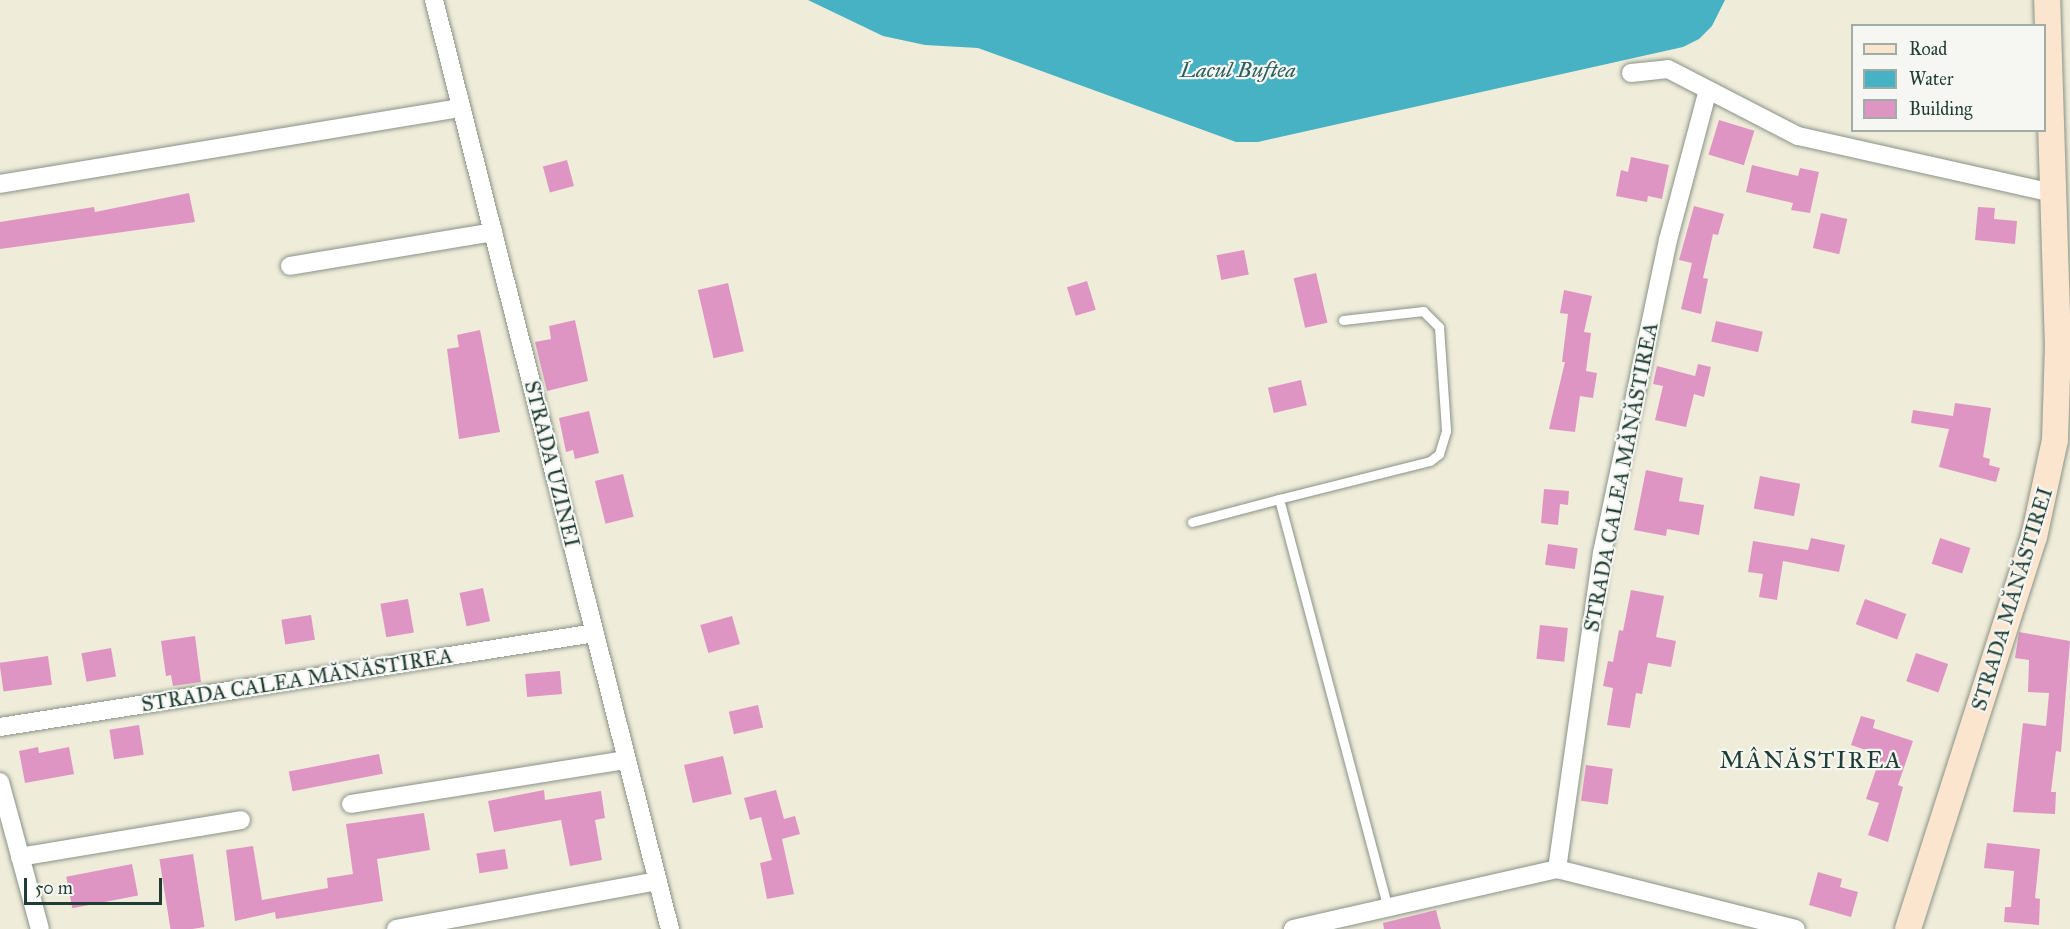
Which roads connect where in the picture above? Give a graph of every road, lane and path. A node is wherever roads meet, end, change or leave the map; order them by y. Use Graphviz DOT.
graph roads {
  1 [pos="434,0"];
  2 [pos="2042,2"];
  3 [pos="2043,24"];
  4 [pos="1631,73"];
  5 [pos="2046,78"];
  6 [pos="1708,90"];
  7 [pos="461,108"];
  8 [pos="0,184"];
  9 [pos="2052,193"];
  10 [pos="493,232"];
  11 [pos="290,267"];
  12 [pos="1343,320"];
  13 [pos="1280,499"];
  14 [pos="1192,522"];
  15 [pos="595,633"];
  16 [pos="0,727"];
  17 [pos="627,760"];
  18 [pos="0,782"];
  19 [pos="351,804"];
  20 [pos="242,820"];
  21 [pos="20,857"];
  22 [pos="1557,869"];
  23 [pos="658,881"];
  24 [pos="1388,908"];
  25 [pos="40,929"];
  26 [pos="396,929"];
  27 [pos="670,929"];
  28 [pos="1293,929"];
  29 [pos="1796,929"];
  30 [pos="1908,929"];
  1 -- 7 [label="street, STRADA UZINEI"];
  2 -- 3 [label="street, STRADA MĂNĂSTIREI"];
  4 -- 6 [label="street"];
  5 -- 9 [label="street, STRADA MĂNĂSTIREI"];
  6 -- 9 [label="street"];
  6 -- 22 [label="street, STRADA CALEA MĂNĂSTIREA"];
  7 -- 8 [label="street"];
  7 -- 10 [label="street, STRADA UZINEI"];
  9 -- 30 [label="street, STRADA MĂNĂSTIREI"];
  10 -- 11 [label="street"];
  10 -- 15 [label="street, STRADA UZINEI"];
  12 -- 13 [label="lane"];
  13 -- 14 [label="lane"];
  13 -- 24 [label="lane"];
  15 -- 16 [label="street, STRADA CALEA MĂNĂSTIREA"];
  15 -- 17 [label="street, STRADA UZINEI"];
  17 -- 19 [label="street"];
  17 -- 23 [label="street, STRADA UZINEI"];
  18 -- 21 [label="street"];
  20 -- 21 [label="street"];
  21 -- 25 [label="street"];
  22 -- 24 [label="street"];
  22 -- 29 [label="street"];
  23 -- 26 [label="street"];
  23 -- 27 [label="street, STRADA UZINEI"];
  24 -- 28 [label="street"];
}
